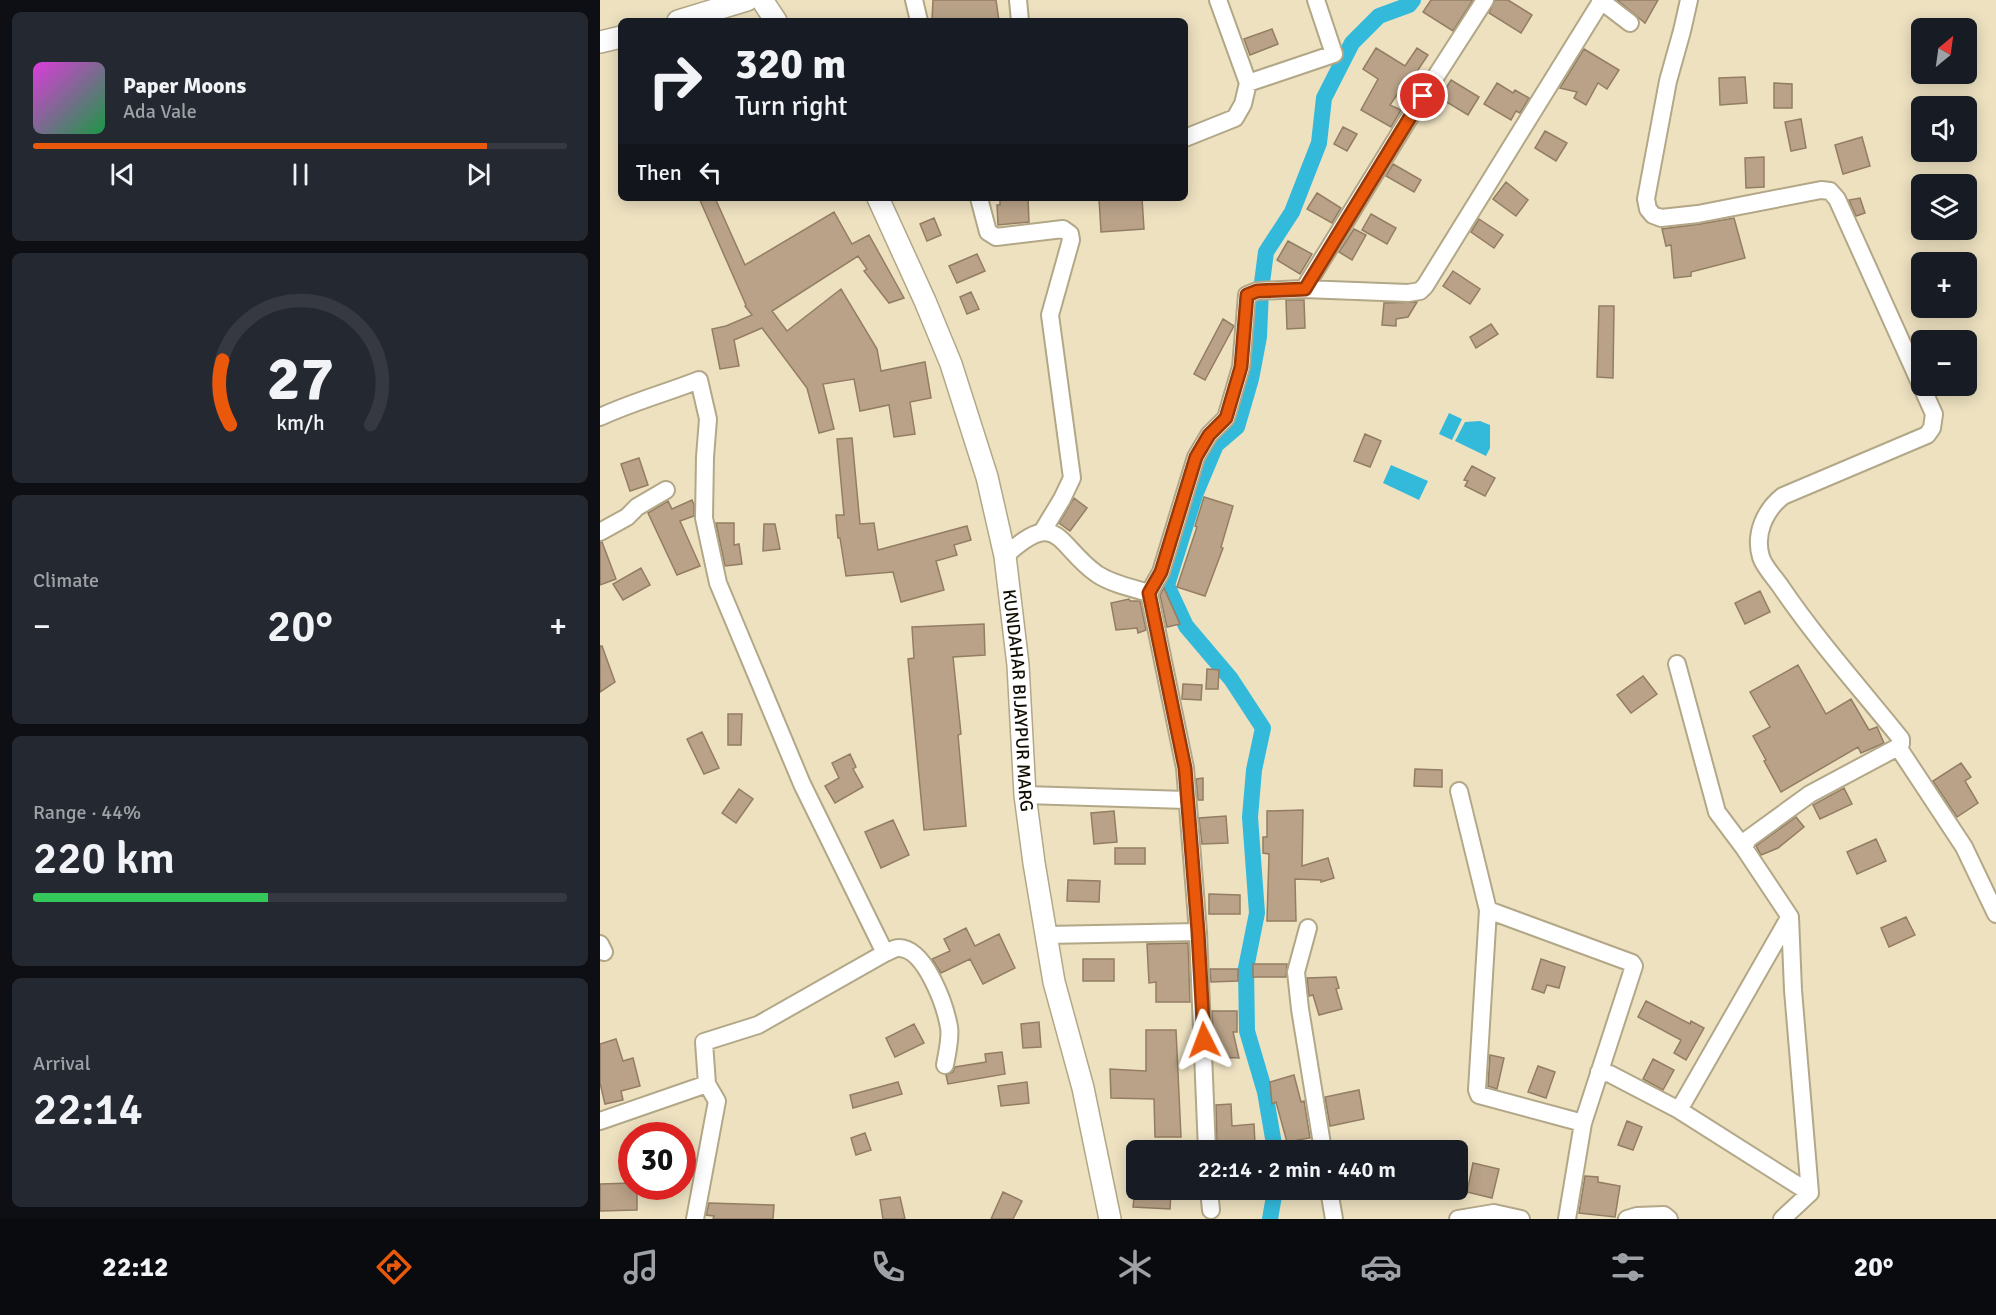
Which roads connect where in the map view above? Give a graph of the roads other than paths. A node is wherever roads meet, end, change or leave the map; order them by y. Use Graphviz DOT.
graph roads {
  1 [pos="747,0"];
  2 [pos="762,0"];
  3 [pos="914,0"];
  4 [pos="1018,0"];
  5 [pos="1218,0"];
  6 [pos="1316,0"];
  7 [pos="1485,0"];
  8 [pos="1601,0"];
  9 [pos="1689,0"];
  10 [pos="688,18"];
  11 [pos="774,18"];
  12 [pos="918,18"];
  13 [pos="1020,18"];
  14 [pos="1630,23"];
  15 [pos="618,38"];
  16 [pos="600,42"];
  17 [pos="1248,84"];
  18 [pos="1188,137"];
  19 [pos="879,201"];
  20 [pos="980,201"];
  21 [pos="1305,289"];
  22 [pos="600,417"];
  23 [pos="666,490"];
  24 [pos="600,532"];
  25 [pos="1042,532"];
  26 [pos="1005,556"];
  27 [pos="1149,593"];
  28 [pos="1677,664"];
  29 [pos="1898,747"];
  30 [pos="1460,791"];
  31 [pos="1025,795"];
  32 [pos="1186,800"];
  33 [pos="1744,848"];
  34 [pos="1488,910"];
  35 [pos="1996,914"];
  36 [pos="1790,917"];
  37 [pos="1308,928"];
  38 [pos="1198,932"];
  39 [pos="1046,935"];
  40 [pos="885,953"];
  41 [pos="945,1065"];
  42 [pos="1599,1072"];
  43 [pos="707,1084"];
  44 [pos="1679,1110"];
  45 [pos="600,1121"];
  46 [pos="1583,1123"];
  47 [pos="1207,1140"];
  48 [pos="1321,1140"];
  49 [pos="1810,1193"];
  50 [pos="1210,1200"];
  51 [pos="1331,1200"];
  52 [pos="1211,1210"];
  53 [pos="694,1219"];
  54 [pos="1110,1219"];
  55 [pos="1334,1219"];
  56 [pos="1458,1219"];
  57 [pos="1518,1219"];
  58 [pos="1567,1219"];
  59 [pos="1628,1219"];
  60 [pos="1669,1219"];
  61 [pos="1782,1219"];
  1 -- 10 [label="main road"];
  2 -- 11 [label="main road"];
  3 -- 12 [label="street"];
  4 -- 13 [label="street"];
  5 -- 17 [label="street"];
  6 -- 17 [label="street"];
  7 -- 21 [label="street"];
  8 -- 14 [label="street"];
  8 -- 21 [label="street"];
  9 -- 29 [label="street"];
  15 -- 16 [label="main road"];
  17 -- 18 [label="street"];
  19 -- 26 [label="main road, KUNDAHAR BIJAYPUR MARG"];
  20 -- 25 [label="street"];
  21 -- 27 [label="street"];
  22 -- 40 [label="street"];
  23 -- 24 [label="street"];
  25 -- 26 [label="street"];
  25 -- 27 [label="street"];
  26 -- 31 [label="main road, KUNDAHAR BIJAYPUR MARG"];
  27 -- 32 [label="street"];
  28 -- 33 [label="street"];
  29 -- 33 [label="street"];
  29 -- 35 [label="street"];
  30 -- 34 [label="street"];
  31 -- 32 [label="street"];
  31 -- 39 [label="main road, KUNDAHAR BIJAYPUR MARG"];
  32 -- 38 [label="street"];
  33 -- 36 [label="street"];
  34 -- 42 [label="street"];
  34 -- 46 [label="street"];
  36 -- 44 [label="street"];
  36 -- 49 [label="street"];
  37 -- 48 [label="street"];
  38 -- 39 [label="street"];
  38 -- 47 [label="street"];
  39 -- 54 [label="main road, KUNDAHAR BIJAYPUR MARG"];
  40 -- 41 [label="street"];
  40 -- 43 [label="street"];
  42 -- 44 [label="street"];
  42 -- 46 [label="street"];
  43 -- 45 [label="street"];
  43 -- 53 [label="street"];
  44 -- 49 [label="street"];
  46 -- 58 [label="street"];
  49 -- 61 [label="street"];
  50 -- 52 [label="street"];
  51 -- 55 [label="street"];
  56 -- 57 [label="street"];
  59 -- 60 [label="street"];
}
